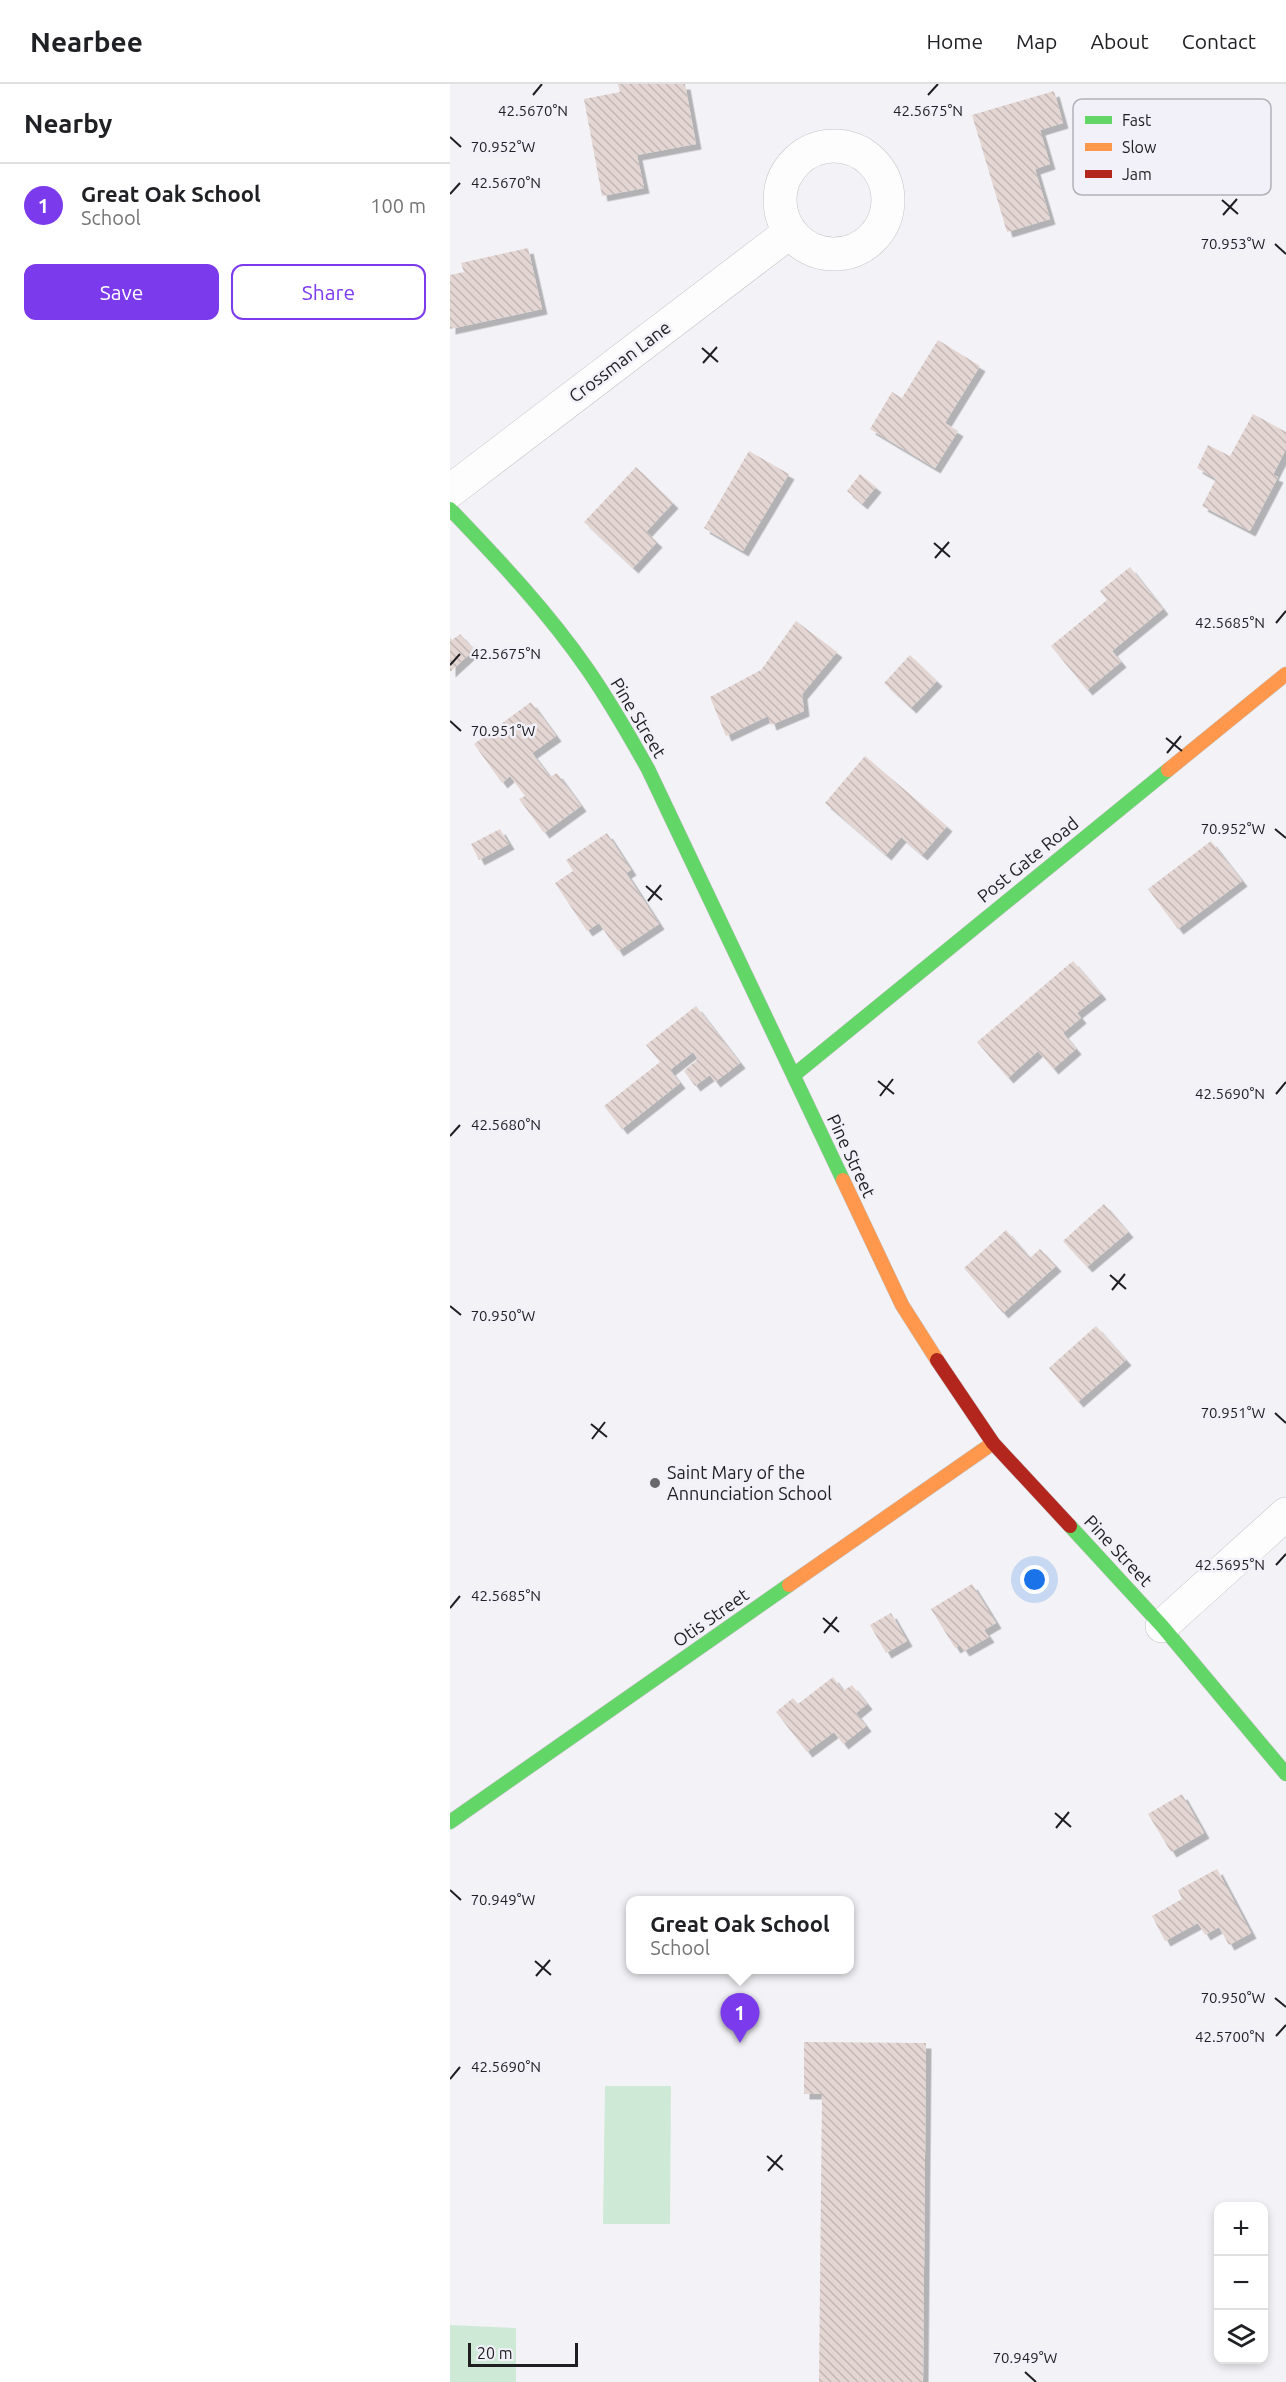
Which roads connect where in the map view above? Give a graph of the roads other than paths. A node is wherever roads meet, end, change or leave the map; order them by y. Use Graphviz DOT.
graph roads {
  1 [pos="790,232"];
  2 [pos="450,491"];
  3 [pos="450,509"];
  4 [pos="1286,674"];
  5 [pos="794,1075"];
  6 [pos="993,1443"];
  7 [pos="1286,1514"];
  8 [pos="1162,1626"];
  9 [pos="1286,1774"];
  10 [pos="450,1822"];
  1 -- 2 [label="street, Crossman Lane"];
  3 -- 5 [label="street, Pine Street"];
  4 -- 5 [label="street, Post Gate Road"];
  5 -- 6 [label="street, Pine Street"];
  6 -- 8 [label="street, Pine Street"];
  6 -- 10 [label="street, Otis Street"];
  7 -- 8 [label="street"];
  8 -- 9 [label="street, Pine Street"];
}
